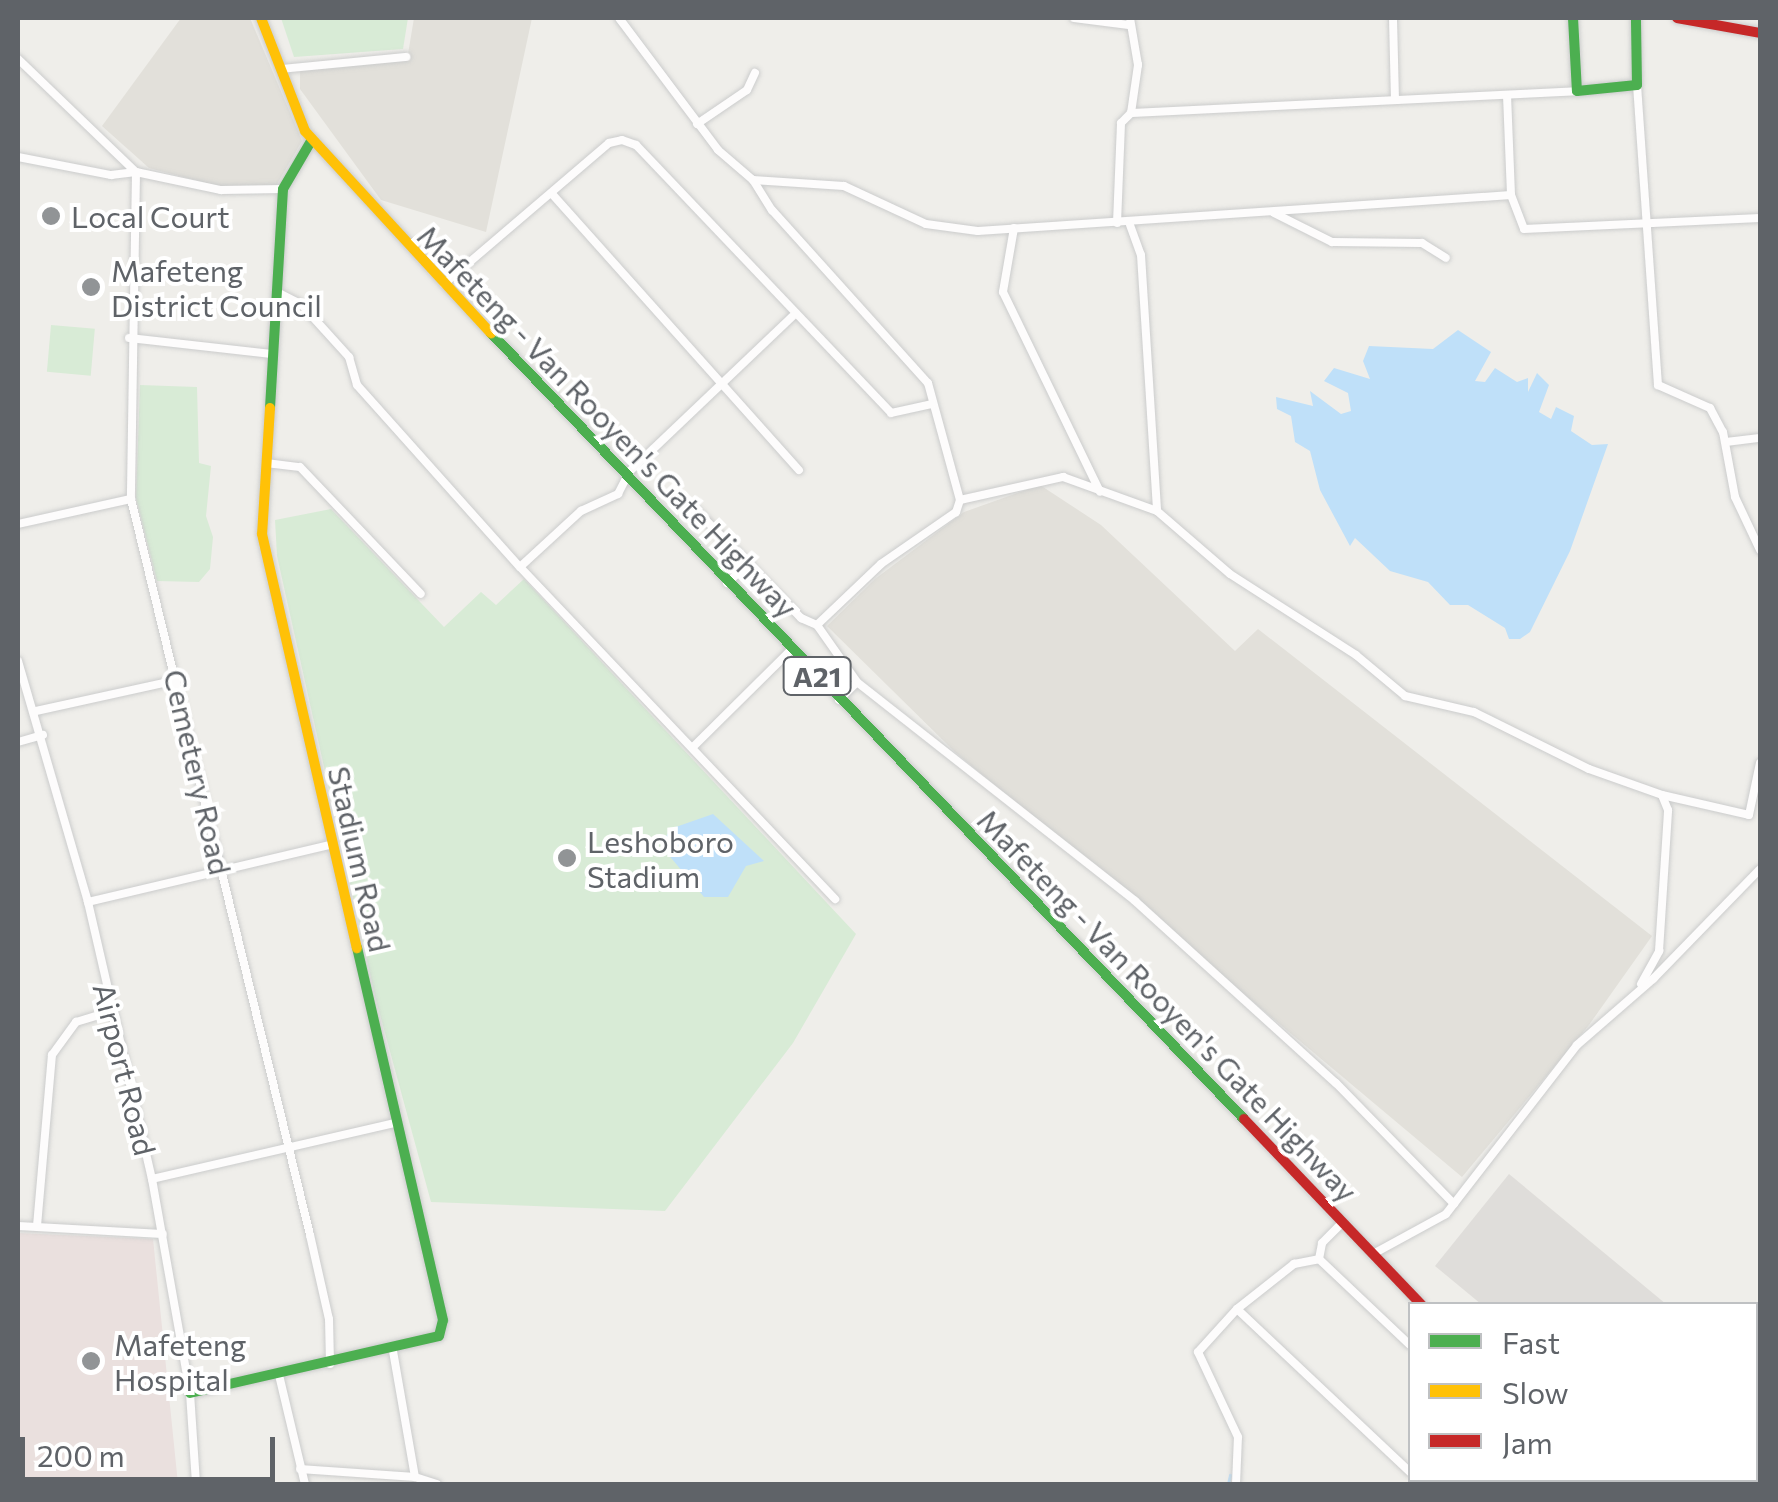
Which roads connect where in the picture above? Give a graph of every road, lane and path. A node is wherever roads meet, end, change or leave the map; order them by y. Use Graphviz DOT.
graph roads {
  1 [pos="262,18"];
  2 [pos="618,18"];
  3 [pos="1074,18"];
  4 [pos="1393,18"];
  5 [pos="1573,18"];
  6 [pos="1636,18"];
  7 [pos="1677,18"];
  8 [pos="1130,21"];
  9 [pos="1760,33"];
  10 [pos="406,57"];
  11 [pos="18,59"];
  12 [pos="279,69"];
  13 [pos="755,73"];
  14 [pos="1638,85"];
  15 [pos="1577,91"];
  16 [pos="1507,95"];
  17 [pos="1395,100"];
  18 [pos="1130,113"];
  19 [pos="697,124"];
  20 [pos="311,141"];
  21 [pos="18,157"];
  22 [pos="136,172"];
  23 [pos="754,180"];
  24 [pos="283,189"];
  25 [pos="552,195"];
  26 [pos="1511,195"];
  27 [pos="1265,211"];
  28 [pos="1760,218"];
  29 [pos="1648,219"];
  30 [pos="1117,223"];
  31 [pos="1130,224"];
  32 [pos="1014,228"];
  33 [pos="1446,258"];
  34 [pos="444,284"];
  35 [pos="277,292"];
  36 [pos="793,316"];
  37 [pos="129,338"];
  38 [pos="272,354"];
  39 [pos="719,384"];
  40 [pos="932,404"];
  41 [pos="1760,438"];
  42 [pos="1726,442"];
  43 [pos="263,463"];
  44 [pos="799,470"];
  45 [pos="629,472"];
  46 [pos="1100,492"];
  47 [pos="131,499"];
  48 [pos="960,500"];
  49 [pos="696,510"];
  50 [pos="1157,510"];
  51 [pos="18,524"];
  52 [pos="1760,550"];
  53 [pos="749,564"];
  54 [pos="520,567"];
  55 [pos="728,583"];
  56 [pos="421,594"];
  57 [pos="818,625"];
  58 [pos="792,649"];
  59 [pos="18,661"];
  60 [pos="177,680"];
  61 [pos="857,682"];
  62 [pos="839,700"];
  63 [pos="36,711"];
  64 [pos="42,736"];
  65 [pos="18,742"];
  66 [pos="694,746"];
  67 [pos="1760,763"];
  68 [pos="1662,795"];
  69 [pos="330,845"];
  70 [pos="1760,869"];
  71 [pos="220,873"];
  72 [pos="836,899"];
  73 [pos="88,902"];
  74 [pos="1640,986"];
  75 [pos="108,1012"];
  76 [pos="395,1122"];
  77 [pos="289,1151"];
  78 [pos="152,1179"];
  79 [pos="1454,1204"];
  80 [pos="1342,1223"];
  81 [pos="18,1226"];
  82 [pos="37,1226"];
  83 [pos="163,1234"];
  84 [pos="1374,1254"];
  85 [pos="1318,1259"];
  86 [pos="1419,1302"];
  87 [pos="1237,1309"];
  88 [pos="1408,1342"];
  89 [pos="394,1350"];
  90 [pos="330,1364"];
  91 [pos="279,1375"];
  92 [pos="190,1393"];
  93 [pos="300,1469"];
  94 [pos="1408,1470"];
  95 [pos="415,1476"];
  96 [pos="196,1484"];
  97 [pos="305,1484"];
  98 [pos="437,1484"];
  99 [pos="1236,1484"];
  1 -- 12 [label="street, Mafeteng - Van Rooyen's Gate Highway / A21"];
  2 -- 19 [label="street"];
  3 -- 8 [label="street"];
  4 -- 17 [label="street"];
  5 -- 15 [label="street"];
  6 -- 14 [label="street"];
  7 -- 9 [label="street"];
  8 -- 18 [label="street"];
  10 -- 12 [label="street"];
  11 -- 22 [label="street"];
  12 -- 20 [label="street, Mafeteng - Van Rooyen's Gate Highway / A21"];
  13 -- 19 [label="street"];
  14 -- 15 [label="street"];
  14 -- 29 [label="street"];
  15 -- 16 [label="street"];
  16 -- 17 [label="street"];
  16 -- 26 [label="street"];
  17 -- 18 [label="street"];
  18 -- 30 [label="street"];
  19 -- 23 [label="street"];
  20 -- 24 [label="street, Stadium Road"];
  20 -- 34 [label="street, Mafeteng - Van Rooyen's Gate Highway / A21"];
  21 -- 22 [label="street"];
  22 -- 24 [label="street"];
  22 -- 37 [label="street, Cemetery Road"];
  23 -- 32 [label="street"];
  23 -- 40 [label="street"];
  24 -- 35 [label="street, Stadium Road"];
  25 -- 34 [label="street"];
  25 -- 36 [label="street"];
  25 -- 39 [label="street"];
  26 -- 27 [label="street"];
  26 -- 29 [label="street"];
  27 -- 31 [label="street"];
  27 -- 33 [label="street"];
  28 -- 29 [label="street"];
  29 -- 42 [label="street"];
  30 -- 31 [label="street"];
  30 -- 32 [label="street"];
  31 -- 50 [label="street"];
  32 -- 46 [label="street"];
  34 -- 45 [label="street, Mafeteng - Van Rooyen's Gate Highway / A21"];
  35 -- 38 [label="street, Stadium Road"];
  35 -- 54 [label="street"];
  36 -- 39 [label="street"];
  36 -- 40 [label="street"];
  37 -- 38 [label="street"];
  37 -- 47 [label="street, Cemetery Road"];
  38 -- 43 [label="street, Stadium Road"];
  39 -- 44 [label="street"];
  39 -- 45 [label="street"];
  40 -- 48 [label="street"];
  41 -- 42 [label="street"];
  42 -- 52 [label="street"];
  43 -- 56 [label="street"];
  43 -- 69 [label="street, Stadium Road"];
  45 -- 54 [label="street"];
  45 -- 55 [label="street, Mafeteng - Van Rooyen's Gate Highway / A21"];
  46 -- 48 [label="street"];
  46 -- 50 [label="street"];
  47 -- 51 [label="street"];
  47 -- 60 [label="street, Cemetery Road"];
  48 -- 57 [label="street"];
  49 -- 53 [label="street"];
  50 -- 68 [label="street"];
  53 -- 55 [label="street"];
  53 -- 57 [label="street"];
  54 -- 66 [label="street"];
  55 -- 58 [label="street, Mafeteng - Van Rooyen's Gate Highway / A21"];
  57 -- 61 [label="street"];
  58 -- 62 [label="street, Mafeteng - Van Rooyen's Gate Highway / A21"];
  58 -- 66 [label="street"];
  59 -- 63 [label="street, Airport Road"];
  60 -- 63 [label="street"];
  60 -- 71 [label="street, Cemetery Road"];
  61 -- 62 [label="street"];
  61 -- 79 [label="street"];
  62 -- 80 [label="street, Mafeteng - Van Rooyen's Gate Highway / A21"];
  63 -- 64 [label="street, Airport Road"];
  64 -- 65 [label="street"];
  64 -- 73 [label="street, Airport Road"];
  66 -- 72 [label="street"];
  67 -- 68 [label="street"];
  68 -- 74 [label="street"];
  69 -- 71 [label="street"];
  69 -- 76 [label="street, Stadium Road"];
  70 -- 74 [label="street"];
  71 -- 73 [label="street"];
  71 -- 77 [label="street, Cemetery Road"];
  73 -- 75 [label="street, Airport Road"];
  74 -- 79 [label="street"];
  75 -- 78 [label="street, Airport Road"];
  75 -- 82 [label="street"];
  76 -- 77 [label="street"];
  76 -- 89 [label="street, Stadium Road"];
  77 -- 78 [label="street"];
  77 -- 90 [label="street, Cemetery Road"];
  78 -- 83 [label="street, Airport Road"];
  79 -- 84 [label="street"];
  80 -- 84 [label="street, Mafeteng - Van Rooyen's Gate Highway / A21"];
  80 -- 85 [label="street"];
  81 -- 82 [label="street"];
  82 -- 83 [label="street"];
  83 -- 92 [label="street, Airport Road"];
  84 -- 86 [label="street, Mafeteng - Van Rooyen's Gate Highway / A21"];
  85 -- 87 [label="street"];
  85 -- 88 [label="street"];
  87 -- 94 [label="street"];
  87 -- 99 [label="street"];
  89 -- 90 [label="street, Stadium Road"];
  89 -- 95 [label="street"];
  90 -- 91 [label="street, Stadium Road"];
  91 -- 92 [label="street, Stadium Road"];
  91 -- 93 [label="street"];
  92 -- 96 [label="street, Airport Road"];
  93 -- 95 [label="street"];
  93 -- 97 [label="street"];
  95 -- 98 [label="street"];
}
